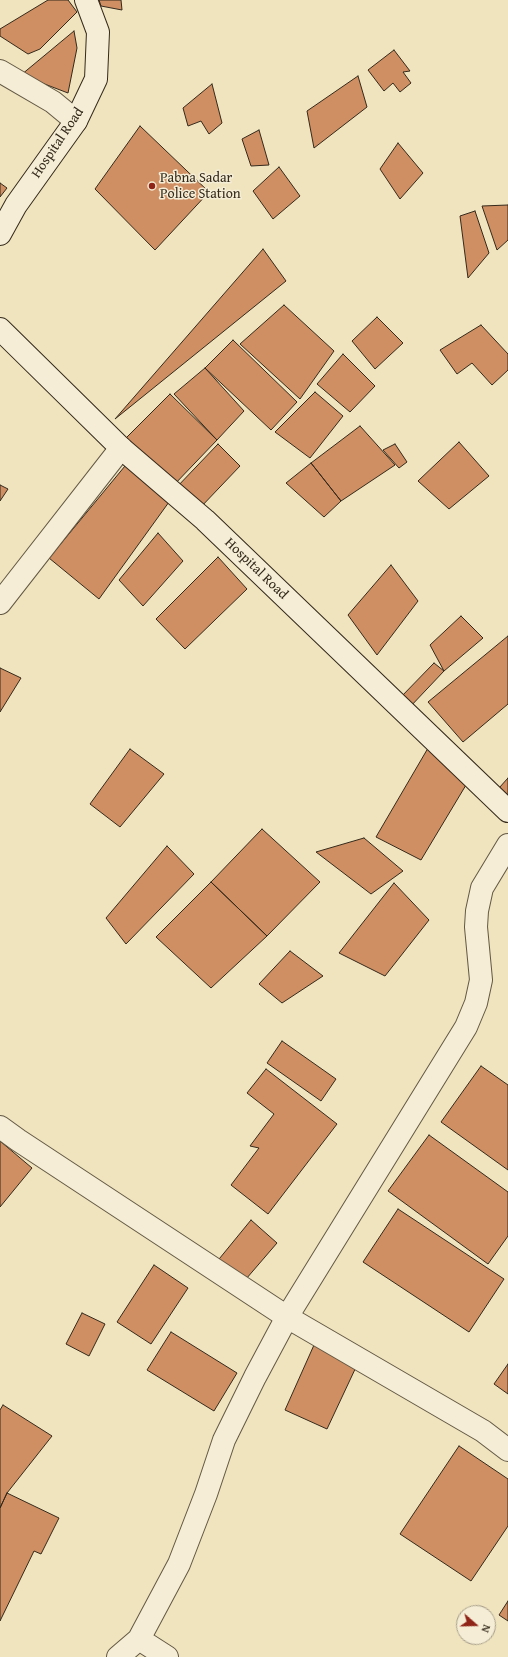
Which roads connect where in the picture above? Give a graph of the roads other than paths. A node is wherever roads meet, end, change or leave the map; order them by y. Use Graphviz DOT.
graph roads {
  1 [pos="86,0"];
  2 [pos="0,71"];
  3 [pos="76,121"];
  4 [pos="0,234"];
  5 [pos="0,329"];
  6 [pos="121,448"];
  7 [pos="0,603"];
  8 [pos="508,811"];
  9 [pos="508,845"];
  10 [pos="0,1126"];
  11 [pos="287,1317"];
  12 [pos="508,1450"];
  13 [pos="139,1639"];
  14 [pos="118,1657"];
  15 [pos="167,1657"];
  1 -- 3 [label="street, Hospital Road"];
  2 -- 3 [label="street"];
  3 -- 4 [label="street, Hospital Road"];
  5 -- 6 [label="street, Hospital Road"];
  6 -- 7 [label="street"];
  6 -- 8 [label="street, Hospital Road"];
  9 -- 11 [label="street"];
  10 -- 11 [label="street"];
  11 -- 12 [label="street"];
  11 -- 13 [label="street"];
  13 -- 14 [label="street"];
  13 -- 15 [label="street"];
}
